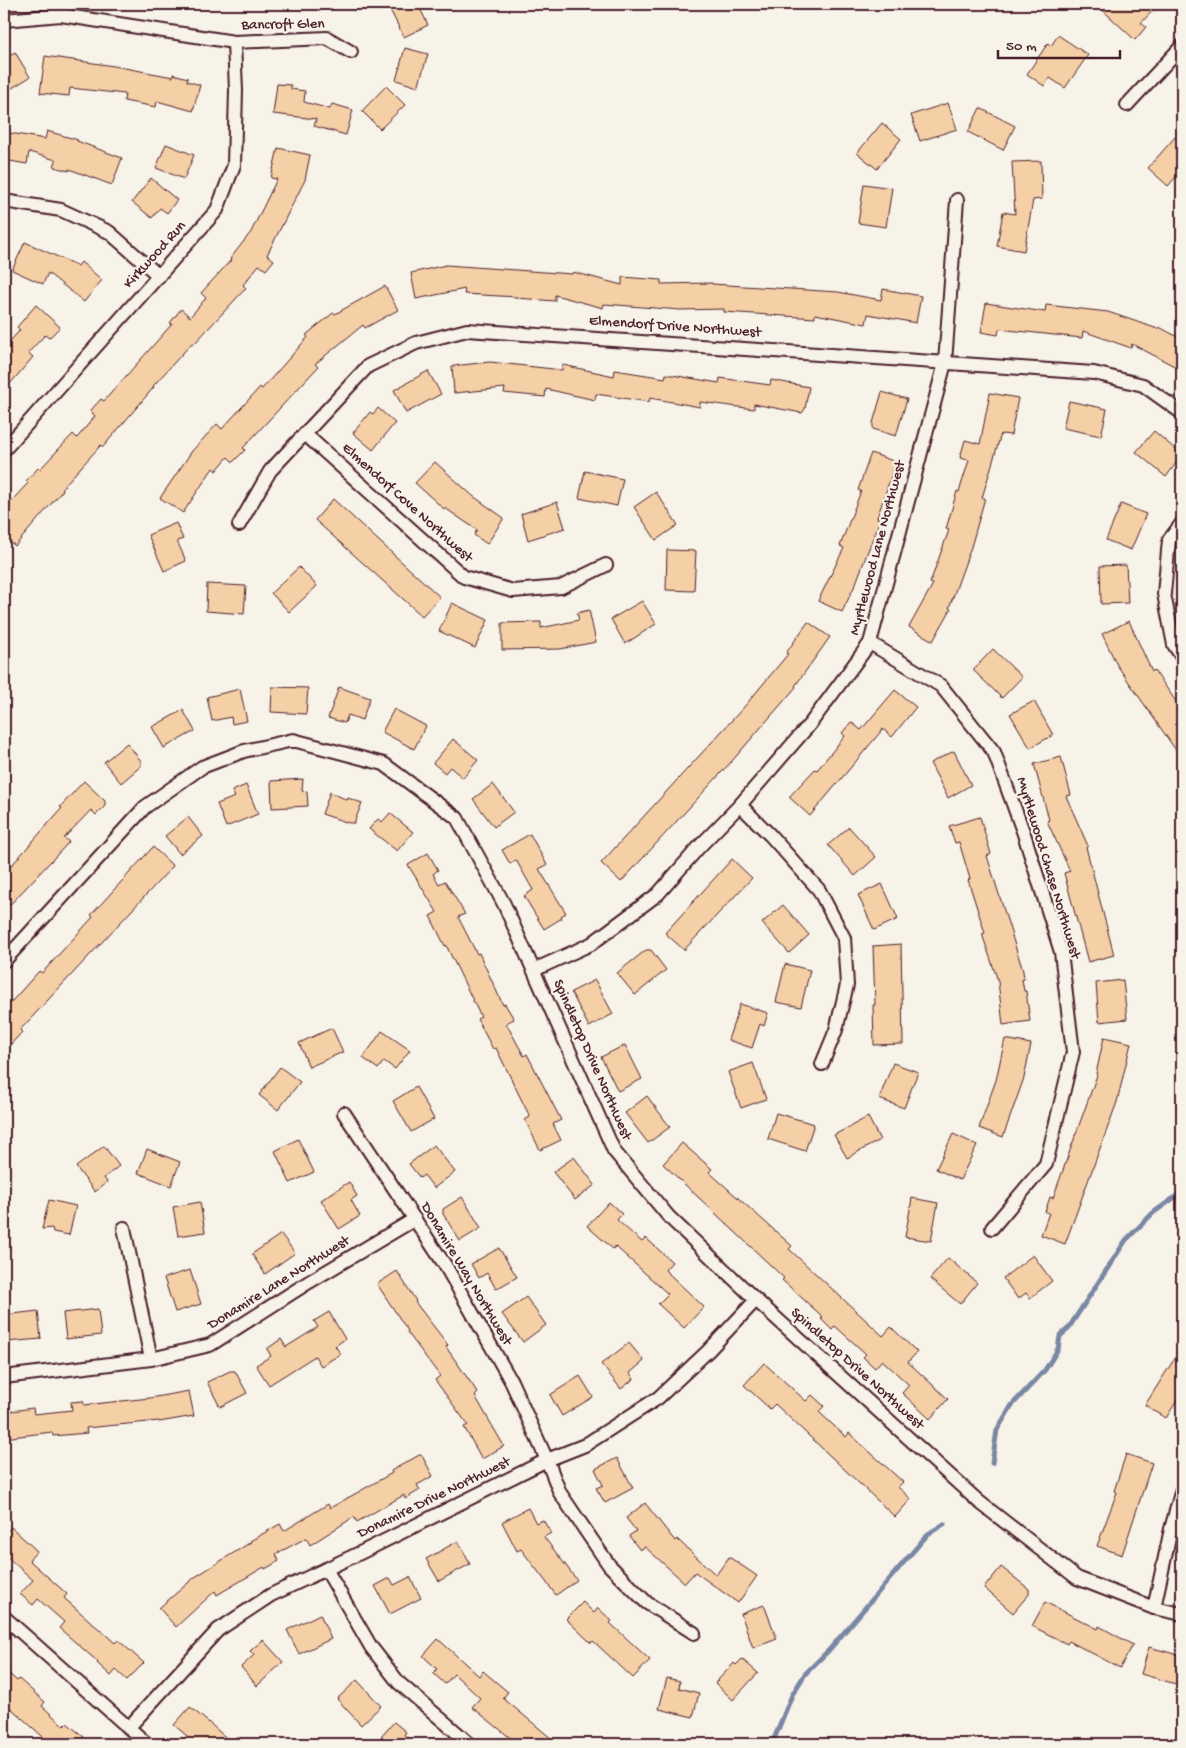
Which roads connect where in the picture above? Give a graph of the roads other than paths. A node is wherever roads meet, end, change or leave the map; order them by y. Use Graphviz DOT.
graph roads {
  1 [pos="4,20"];
  2 [pos="234,42"];
  3 [pos="1182,46"];
  4 [pos="351,52"];
  5 [pos="1127,105"];
  6 [pos="957,200"];
  7 [pos="4,201"];
  8 [pos="158,276"];
  9 [pos="945,363"];
  10 [pos="1182,413"];
  11 [pos="305,434"];
  12 [pos="4,450"];
  13 [pos="1182,523"];
  14 [pos="239,525"];
  15 [pos="606,565"];
  16 [pos="870,643"];
  17 [pos="1182,657"];
  18 [pos="740,805"];
  19 [pos="4,962"];
  20 [pos="534,970"];
  21 [pos="822,1064"];
  22 [pos="344,1112"];
  23 [pos="415,1220"];
  24 [pos="124,1228"];
  25 [pos="992,1228"];
  26 [pos="756,1300"];
  27 [pos="152,1359"];
  28 [pos="4,1377"];
  29 [pos="547,1460"];
  30 [pos="1182,1489"];
  31 [pos="326,1569"];
  32 [pos="1154,1608"];
  33 [pos="1182,1614"];
  34 [pos="4,1618"];
  35 [pos="694,1633"];
  36 [pos="128,1727"];
  37 [pos="147,1744"];
  38 [pos="470,1744"];
  1 -- 2 [label="street, Bancroft Glen"];
  2 -- 4 [label="street, Bancroft Glen"];
  2 -- 8 [label="street, Kirkwood Run"];
  3 -- 5 [label="street"];
  6 -- 9 [label="street, Myrtlewood Lane Northwest"];
  7 -- 8 [label="street"];
  8 -- 12 [label="street, Kirkwood Run"];
  9 -- 10 [label="street, Elmendorf Drive Northwest"];
  9 -- 11 [label="street, Elmendorf Drive Northwest"];
  9 -- 16 [label="street, Myrtlewood Lane Northwest"];
  11 -- 14 [label="street, Elmendorf Drive Northwest"];
  11 -- 15 [label="street, Elmendorf Cove Northwest"];
  13 -- 17 [label="street"];
  16 -- 18 [label="street, Myrtlewood Lane Northwest"];
  16 -- 25 [label="street, Myrtlewood Chase Northwest"];
  18 -- 20 [label="street, Myrtlewood Lane Northwest"];
  18 -- 21 [label="street"];
  19 -- 20 [label="street, Spindletop Drive Northwest"];
  20 -- 26 [label="street, Spindletop Drive Northwest"];
  22 -- 23 [label="street, Donamire Way Northwest"];
  23 -- 27 [label="street, Donamire Lane Northwest"];
  23 -- 29 [label="street, Donamire Way Northwest"];
  24 -- 27 [label="street"];
  26 -- 29 [label="street, Donamire Drive Northwest"];
  26 -- 32 [label="street, Spindletop Drive Northwest"];
  27 -- 28 [label="street, Donamire Lane Northwest"];
  29 -- 31 [label="street, Donamire Drive Northwest"];
  29 -- 35 [label="street, Donamire Way Northwest"];
  30 -- 32 [label="street"];
  31 -- 36 [label="street, Donamire Drive Northwest"];
  31 -- 38 [label="street"];
  32 -- 33 [label="street, Spindletop Drive Northwest"];
  34 -- 36 [label="street"];
  36 -- 37 [label="street"];
}
